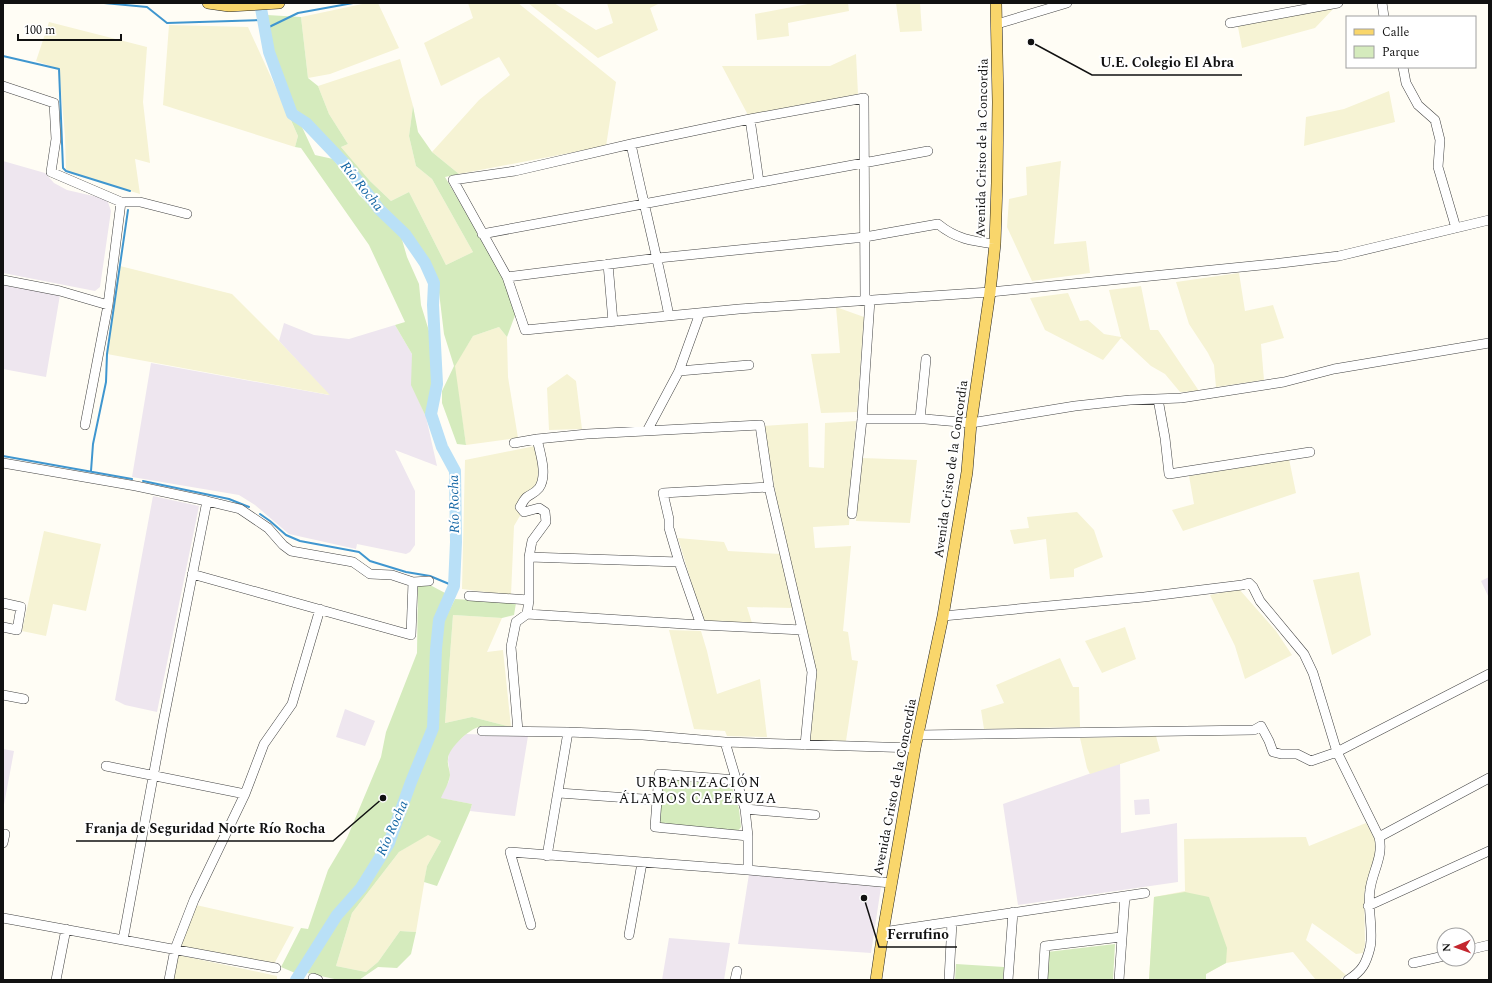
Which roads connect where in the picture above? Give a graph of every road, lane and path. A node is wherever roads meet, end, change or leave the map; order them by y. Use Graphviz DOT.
graph roads {
  1 [pos="208,3"];
  2 [pos="279,3"];
  3 [pos="996,3"];
  4 [pos="1067,3"];
  5 [pos="1338,3"];
  6 [pos="1382,3"];
  7 [pos="1384,16"];
  8 [pos="1230,23"];
  9 [pos="997,24"];
  10 [pos="1403,68"];
  11 [pos="3,86"];
  12 [pos="750,119"];
  13 [pos="631,144"];
  14 [pos="928,152"];
  15 [pos="864,164"];
  16 [pos="759,182"];
  17 [pos="120,202"];
  18 [pos="643,203"];
  19 [pos="186,214"];
  20 [pos="1489,220"];
  21 [pos="1456,228"];
  22 [pos="482,234"];
  23 [pos="865,237"];
  24 [pos="995,244"];
  25 [pos="658,258"];
  26 [pos="608,264"];
  27 [pos="507,277"];
  28 [pos="3,280"];
  29 [pos="990,292"];
  30 [pos="868,300"];
  31 [pos="108,305"];
  32 [pos="700,313"];
  33 [pos="669,316"];
  34 [pos="613,322"];
  35 [pos="1489,343"];
  36 [pos="926,359"];
  37 [pos="749,366"];
  38 [pos="679,371"];
  39 [pos="1158,399"];
  40 [pos="862,419"];
  41 [pos="920,419"];
  42 [pos="971,423"];
  43 [pos="85,425"];
  44 [pos="647,431"];
  45 [pos="537,439"];
  46 [pos="514,443"];
  47 [pos="1310,452"];
  48 [pos="3,463"];
  49 [pos="769,487"];
  50 [pos="207,501"];
  51 [pos="852,514"];
  52 [pos="529,557"];
  53 [pos="679,562"];
  54 [pos="192,574"];
  55 [pos="429,581"];
  56 [pos="413,582"];
  57 [pos="469,596"];
  58 [pos="529,600"];
  59 [pos="3,604"];
  60 [pos="320,609"];
  61 [pos="527,614"];
  62 [pos="943,616"];
  63 [pos="702,626"];
  64 [pos="3,627"];
  65 [pos="802,630"];
  66 [pos="1489,674"];
  67 [pos="3,695"];
  68 [pos="24,699"];
  69 [pos="482,731"];
  70 [pos="518,731"];
  71 [pos="568,732"];
  72 [pos="918,735"];
  73 [pos="725,742"];
  74 [pos="805,745"];
  75 [pos="915,748"];
  76 [pos="1337,752"];
  77 [pos="106,766"];
  78 [pos="153,776"];
  79 [pos="1489,778"];
  80 [pos="737,780"];
  81 [pos="559,793"];
  82 [pos="245,794"];
  83 [pos="657,800"];
  84 [pos="745,809"];
  85 [pos="815,815"];
  86 [pos="748,836"];
  87 [pos="1379,837"];
  88 [pos="1489,851"];
  89 [pos="547,856"];
  90 [pos="642,863"];
  91 [pos="748,870"];
  92 [pos="891,883"];
  93 [pos="1145,893"];
  94 [pos="1125,896"];
  95 [pos="1368,906"];
  96 [pos="1013,912"];
  97 [pos="3,918"];
  98 [pos="952,922"];
  99 [pos="531,924"];
  100 [pos="66,929"];
  101 [pos="882,932"];
  102 [pos="630,935"];
  103 [pos="1121,937"];
  104 [pos="123,940"];
  105 [pos="1489,946"];
  106 [pos="1476,948"];
  107 [pos="175,949"];
  108 [pos="1436,958"];
  109 [pos="1413,963"];
  110 [pos="276,968"];
  111 [pos="56,980"];
  112 [pos="169,980"];
  113 [pos="876,980"];
  114 [pos="949,980"];
  115 [pos="1008,980"];
  116 [pos="1043,980"];
  117 [pos="1119,980"];
  118 [pos="1348,980"];
  1 -- 2 [label="main road"];
  3 -- 9 [label="main road, Avenida Cristo de la Concordia"];
  4 -- 9 [label="street"];
  5 -- 8 [label="street"];
  6 -- 7 [label="street"];
  9 -- 24 [label="main road, Avenida Cristo de la Concordia"];
  10 -- 21 [label="street"];
  11 -- 17 [label="street"];
  12 -- 13 [label="street"];
  12 -- 15 [label="street"];
  12 -- 16 [label="street"];
  13 -- 18 [label="street"];
  13 -- 22 [label="street"];
  14 -- 15 [label="street"];
  15 -- 16 [label="street"];
  15 -- 23 [label="street"];
  16 -- 18 [label="street"];
  17 -- 19 [label="street"];
  17 -- 31 [label="street"];
  18 -- 22 [label="street"];
  18 -- 25 [label="street"];
  20 -- 21 [label="street"];
  21 -- 29 [label="street"];
  22 -- 27 [label="street"];
  23 -- 24 [label="street"];
  23 -- 25 [label="street"];
  23 -- 30 [label="street"];
  24 -- 29 [label="main road, Avenida Cristo de la Concordia"];
  25 -- 26 [label="street"];
  25 -- 33 [label="street"];
  26 -- 27 [label="street"];
  26 -- 34 [label="street"];
  27 -- 34 [label="street"];
  28 -- 31 [label="street"];
  29 -- 30 [label="street"];
  29 -- 42 [label="main road, Avenida Cristo de la Concordia"];
  30 -- 32 [label="street"];
  30 -- 40 [label="street"];
  31 -- 43 [label="street"];
  32 -- 33 [label="street"];
  32 -- 38 [label="street"];
  33 -- 34 [label="street"];
  35 -- 39 [label="street"];
  36 -- 41 [label="street"];
  37 -- 38 [label="street"];
  38 -- 44 [label="street"];
  39 -- 42 [label="street"];
  39 -- 47 [label="street"];
  40 -- 41 [label="street"];
  40 -- 51 [label="street"];
  41 -- 42 [label="street"];
  42 -- 62 [label="main road, Avenida Cristo de la Concordia"];
  44 -- 45 [label="street"];
  44 -- 49 [label="street"];
  45 -- 46 [label="street"];
  45 -- 52 [label="street"];
  48 -- 50 [label="street"];
  49 -- 53 [label="street"];
  49 -- 65 [label="street"];
  50 -- 54 [label="street"];
  50 -- 56 [label="street"];
  52 -- 53 [label="street"];
  52 -- 58 [label="street"];
  53 -- 63 [label="street"];
  54 -- 60 [label="street"];
  54 -- 78 [label="street"];
  55 -- 56 [label="street"];
  56 -- 60 [label="street"];
  57 -- 58 [label="street"];
  58 -- 61 [label="street"];
  59 -- 64 [label="street"];
  60 -- 82 [label="street"];
  61 -- 63 [label="street"];
  61 -- 70 [label="street"];
  62 -- 72 [label="main road, Avenida Cristo de la Concordia"];
  62 -- 76 [label="street"];
  63 -- 65 [label="street"];
  65 -- 74 [label="street"];
  66 -- 76 [label="street"];
  67 -- 68 [label="street"];
  69 -- 70 [label="street"];
  70 -- 71 [label="street"];
  71 -- 73 [label="street"];
  71 -- 81 [label="street"];
  72 -- 75 [label="main road, Avenida Cristo de la Concordia"];
  72 -- 76 [label="street"];
  73 -- 74 [label="street"];
  73 -- 80 [label="street"];
  74 -- 75 [label="street"];
  75 -- 92 [label="main road, Avenida Cristo de la Concordia"];
  76 -- 87 [label="street"];
  77 -- 78 [label="street"];
  78 -- 82 [label="street"];
  78 -- 104 [label="street"];
  79 -- 87 [label="street"];
  80 -- 83 [label="street"];
  80 -- 84 [label="street"];
  81 -- 83 [label="street"];
  81 -- 89 [label="street"];
  82 -- 107 [label="street"];
  83 -- 86 [label="street"];
  84 -- 85 [label="street"];
  84 -- 86 [label="street"];
  86 -- 91 [label="street"];
  87 -- 95 [label="street"];
  88 -- 95 [label="street"];
  89 -- 90 [label="street"];
  89 -- 99 [label="street"];
  90 -- 91 [label="street"];
  90 -- 102 [label="street"];
  91 -- 92 [label="street"];
  92 -- 101 [label="main road, Avenida Cristo de la Concordia"];
  93 -- 94 [label="street"];
  94 -- 96 [label="street"];
  94 -- 103 [label="street"];
  95 -- 118 [label="street"];
  96 -- 98 [label="street"];
  96 -- 115 [label="street"];
  97 -- 100 [label="street"];
  98 -- 101 [label="street"];
  98 -- 114 [label="street"];
  100 -- 104 [label="street"];
  100 -- 111 [label="street"];
  101 -- 113 [label="main road, Avenida Cristo de la Concordia"];
  103 -- 116 [label="street"];
  103 -- 117 [label="street"];
  104 -- 107 [label="street"];
  105 -- 106 [label="street"];
  107 -- 110 [label="street"];
  107 -- 112 [label="street"];
  108 -- 109 [label="street"];
}
